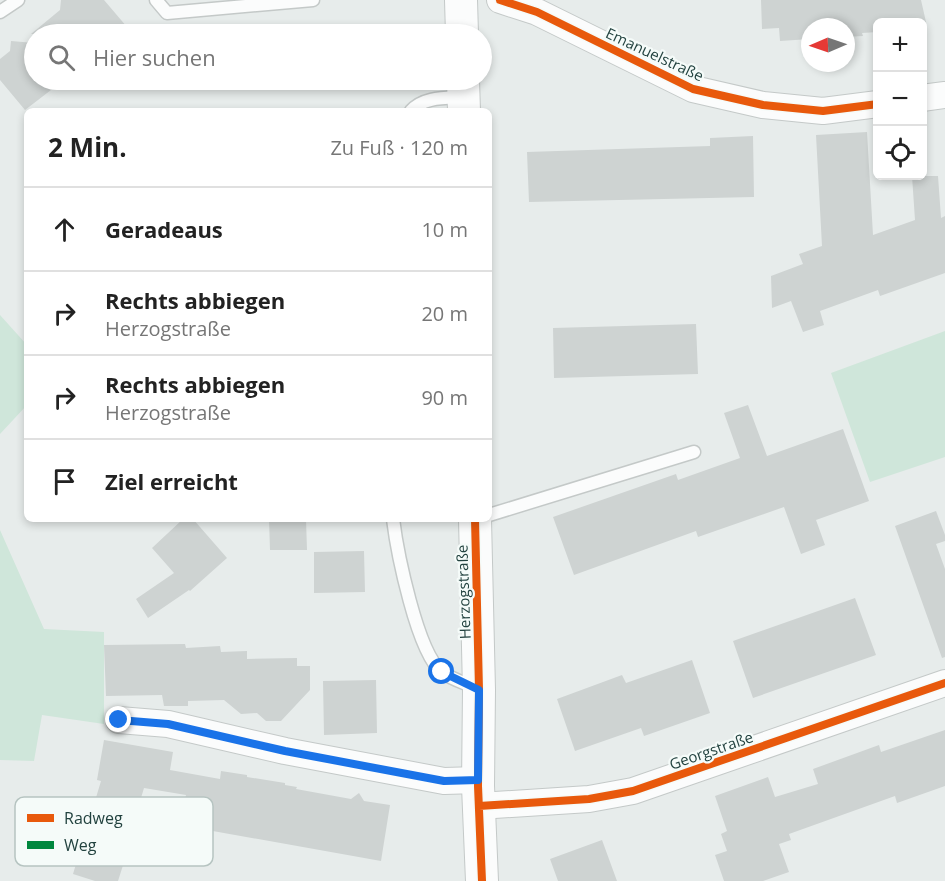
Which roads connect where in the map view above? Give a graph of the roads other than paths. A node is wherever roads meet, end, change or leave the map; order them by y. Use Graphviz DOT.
graph roads {
  1 [pos="18,0"];
  2 [pos="156,0"];
  3 [pos="313,0"];
  4 [pos="461,0"];
  5 [pos="500,0"];
  6 [pos="537,6"];
  7 [pos="0,12"];
  8 [pos="462,24"];
  9 [pos="945,95"];
  10 [pos="464,96"];
  11 [pos="927,97"];
  12 [pos="873,105"];
  13 [pos="414,108"];
  14 [pos="694,452"];
  15 [pos="492,514"];
  16 [pos="394,522"];
  17 [pos="475,522"];
  18 [pos="945,683"];
  19 [pos="479,690"];
  20 [pos="119,720"];
  21 [pos="479,793"];
  22 [pos="482,881"];
  1 -- 7 [label="lane"];
  2 -- 3 [label="lane"];
  4 -- 8 [label="street"];
  5 -- 6 [label="street, Emanuelstraße"];
  6 -- 12 [label="street, Emanuelstraße"];
  9 -- 11 [label="street"];
  10 -- 13 [label="lane"];
  14 -- 15 [label="lane"];
  16 -- 19 [label="lane"];
  17 -- 19 [label="street, Herzogstraße"];
  18 -- 21 [label="street, Georgstraße"];
  19 -- 21 [label="street, Herzogstraße"];
  20 -- 21 [label="street"];
  21 -- 22 [label="street, Herzogstraße"];
}
